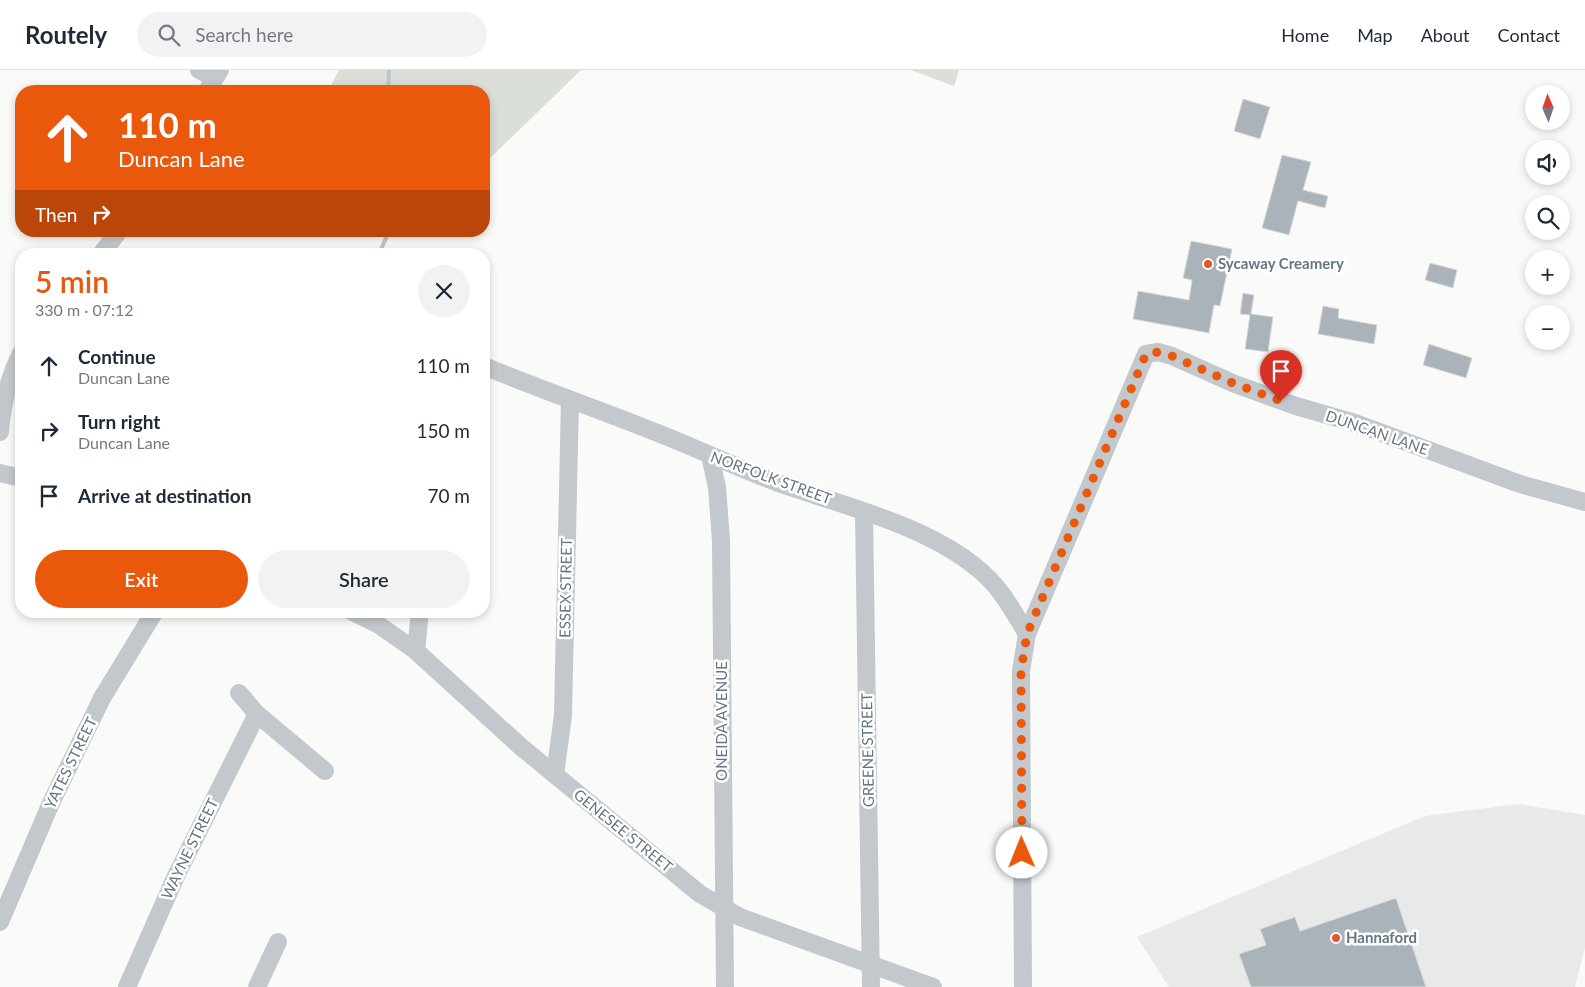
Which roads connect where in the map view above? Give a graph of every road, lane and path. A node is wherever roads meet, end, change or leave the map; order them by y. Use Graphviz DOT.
graph roads {
  1 [pos="199,70"];
  2 [pos="214,80"];
  3 [pos="114,237"];
  4 [pos="106,248"];
  5 [pos="15,366"];
  6 [pos="490,368"];
  7 [pos="570,400"];
  8 [pos="0,432"];
  9 [pos="710,456"];
  10 [pos="0,472"];
  11 [pos="15,476"];
  12 [pos="1585,502"];
  13 [pos="864,512"];
  14 [pos="151,618"];
  15 [pos="364,618"];
  16 [pos="419,618"];
  17 [pos="1027,634"];
  18 [pos="416,652"];
  19 [pos="239,693"];
  20 [pos="257,714"];
  21 [pos="325,771"];
  22 [pos="554,775"];
  23 [pos="724,909"];
  24 [pos="0,922"];
  25 [pos="278,942"];
  26 [pos="871,964"];
  27 [pos="127,987"];
  28 [pos="257,987"];
  29 [pos="725,987"];
  30 [pos="871,987"];
  31 [pos="932,987"];
  32 [pos="1023,987"];
  1 -- 2 [label="street"];
  3 -- 4 [label="street"];
  5 -- 8 [label="street"];
  6 -- 7 [label="street, NORFOLK STREET"];
  7 -- 9 [label="street, NORFOLK STREET"];
  7 -- 22 [label="street, ESSEX STREET"];
  9 -- 13 [label="street, NORFOLK STREET"];
  9 -- 23 [label="street, ONEIDA AVENUE"];
  10 -- 11 [label="street"];
  12 -- 17 [label="street, DUNCAN LANE"];
  13 -- 17 [label="street, NORFOLK STREET"];
  13 -- 26 [label="street, GREENE STREET"];
  14 -- 24 [label="street, YATES STREET"];
  15 -- 18 [label="street, GENESEE STREET"];
  16 -- 18 [label="street"];
  17 -- 32 [label="street, DUNCAN LANE"];
  18 -- 22 [label="street, GENESEE STREET"];
  19 -- 20 [label="street"];
  20 -- 21 [label="street"];
  20 -- 27 [label="street, WAYNE STREET"];
  22 -- 23 [label="street, GENESEE STREET"];
  23 -- 26 [label="street, GENESEE STREET"];
  23 -- 29 [label="street, ONEIDA AVENUE"];
  25 -- 28 [label="street"];
  26 -- 30 [label="street, GREENE STREET"];
  26 -- 31 [label="street, GENESEE STREET"];
}
